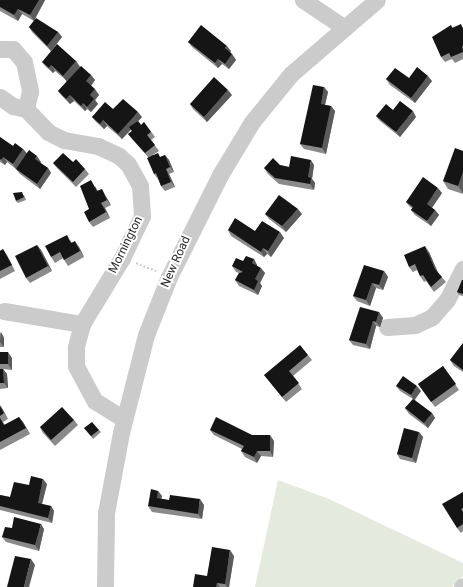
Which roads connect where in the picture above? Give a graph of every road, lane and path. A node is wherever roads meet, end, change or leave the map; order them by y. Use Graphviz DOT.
graph roads {
  1 [pos="303,0"];
  2 [pos="377,0"];
  3 [pos="345,28"];
  4 [pos="0,49"];
  5 [pos="0,97"];
  6 [pos="26,109"];
  7 [pos="122,258"];
  8 [pos="463,269"];
  9 [pos="169,277"];
  10 [pos="4,311"];
  11 [pos="82,324"];
  12 [pos="387,326"];
  13 [pos="124,419"];
  14 [pos="105,587"];
  1 -- 3 [label="street"];
  2 -- 3 [label="street, New Road"];
  3 -- 9 [label="street, New Road"];
  4 -- 6 [label="street"];
  5 -- 6 [label="street, Mornington"];
  6 -- 7 [label="street, Mornington"];
  7 -- 9 [label="path"];
  7 -- 11 [label="street, Mornington"];
  8 -- 12 [label="street"];
  9 -- 13 [label="street, New Road"];
  10 -- 11 [label="street"];
  11 -- 13 [label="street, Mornington"];
  13 -- 14 [label="street, New Road"];
}
